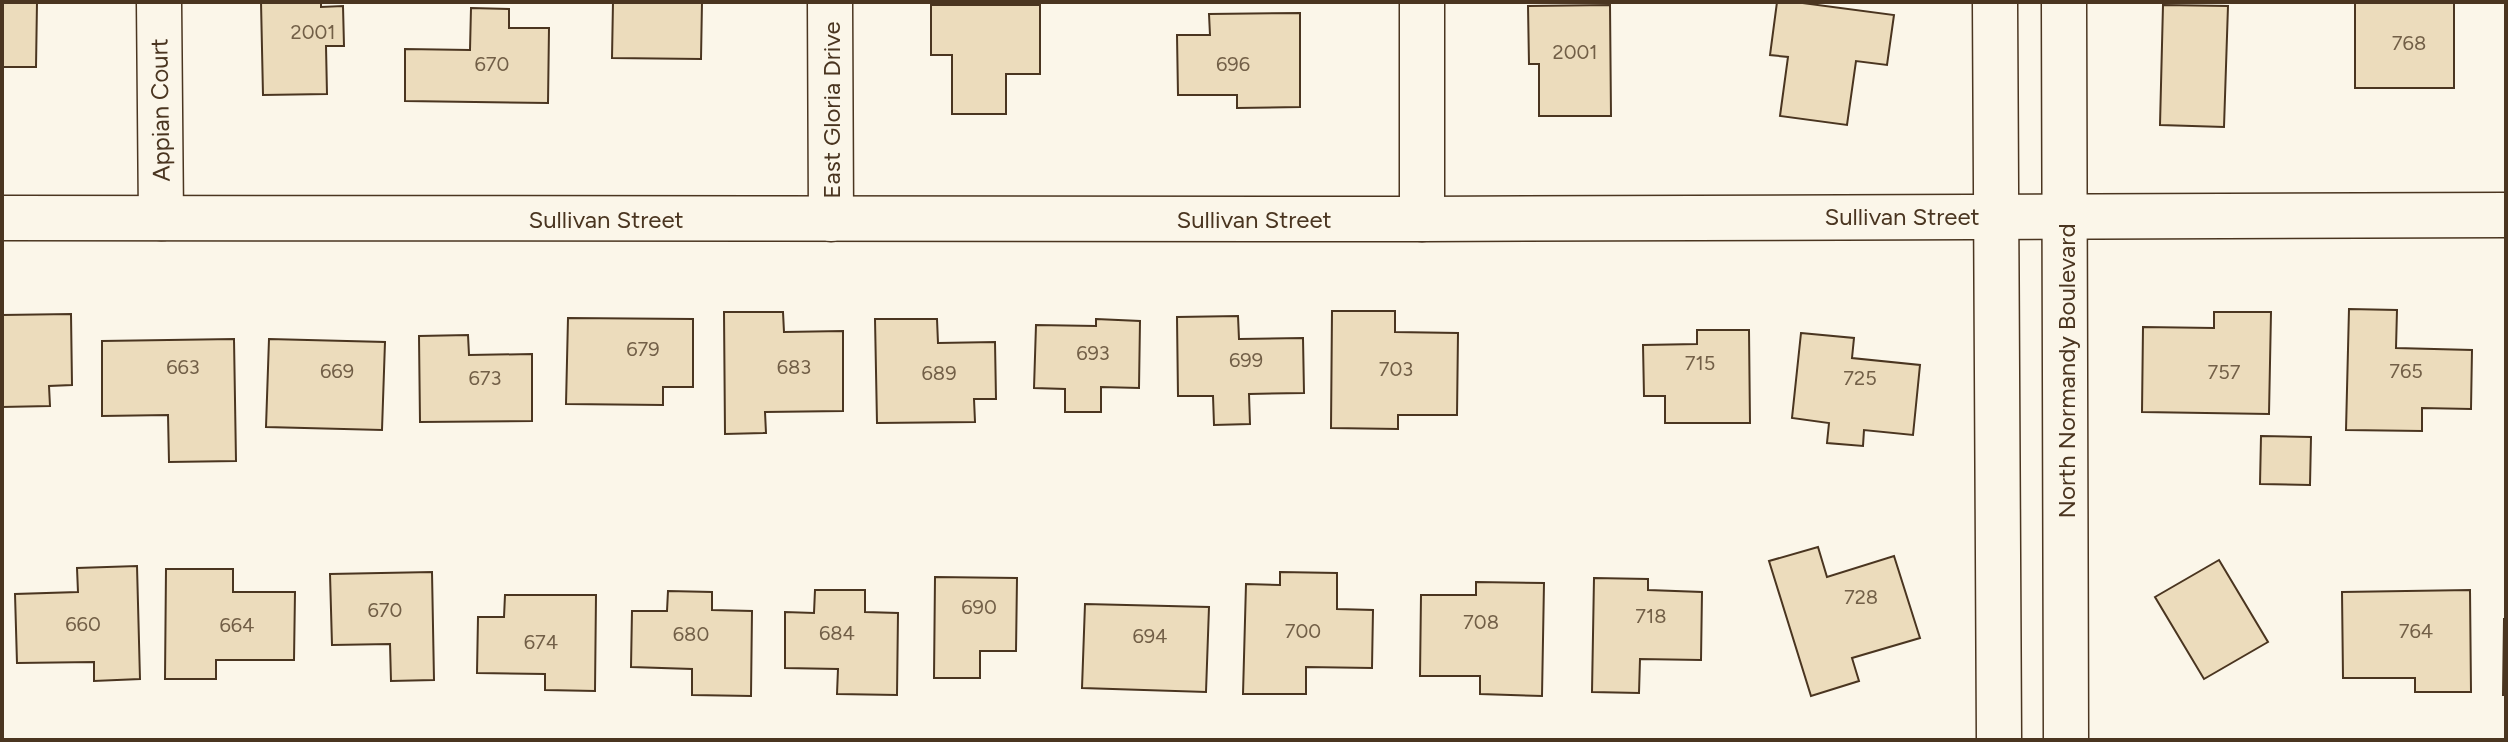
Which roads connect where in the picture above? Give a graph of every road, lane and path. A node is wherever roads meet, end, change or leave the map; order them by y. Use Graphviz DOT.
graph roads {
  1 [pos="159,2"];
  2 [pos="830,2"];
  3 [pos="1422,2"];
  4 [pos="1995,2"];
  5 [pos="2064,2"];
  6 [pos="1995,215"];
  7 [pos="2066,215"];
  8 [pos="2506,215"];
  9 [pos="2,218"];
  10 [pos="161,218"];
  11 [pos="831,219"];
  12 [pos="1422,219"];
  13 [pos="1999,740"];
  14 [pos="2066,740"];
  1 -- 10 [label="street, Appian Court"];
  2 -- 11 [label="street, East Gloria Drive"];
  3 -- 12 [label="street"];
  4 -- 6 [label="street"];
  5 -- 7 [label="street, North Normandy Boulevard"];
  6 -- 7 [label="street, Sullivan Street"];
  6 -- 12 [label="street, Sullivan Street"];
  6 -- 13 [label="street"];
  7 -- 8 [label="street, Sullivan Street"];
  7 -- 14 [label="street, North Normandy Boulevard"];
  9 -- 10 [label="street, Sullivan Street"];
  10 -- 11 [label="street, Sullivan Street"];
  11 -- 12 [label="street, Sullivan Street"];
}
